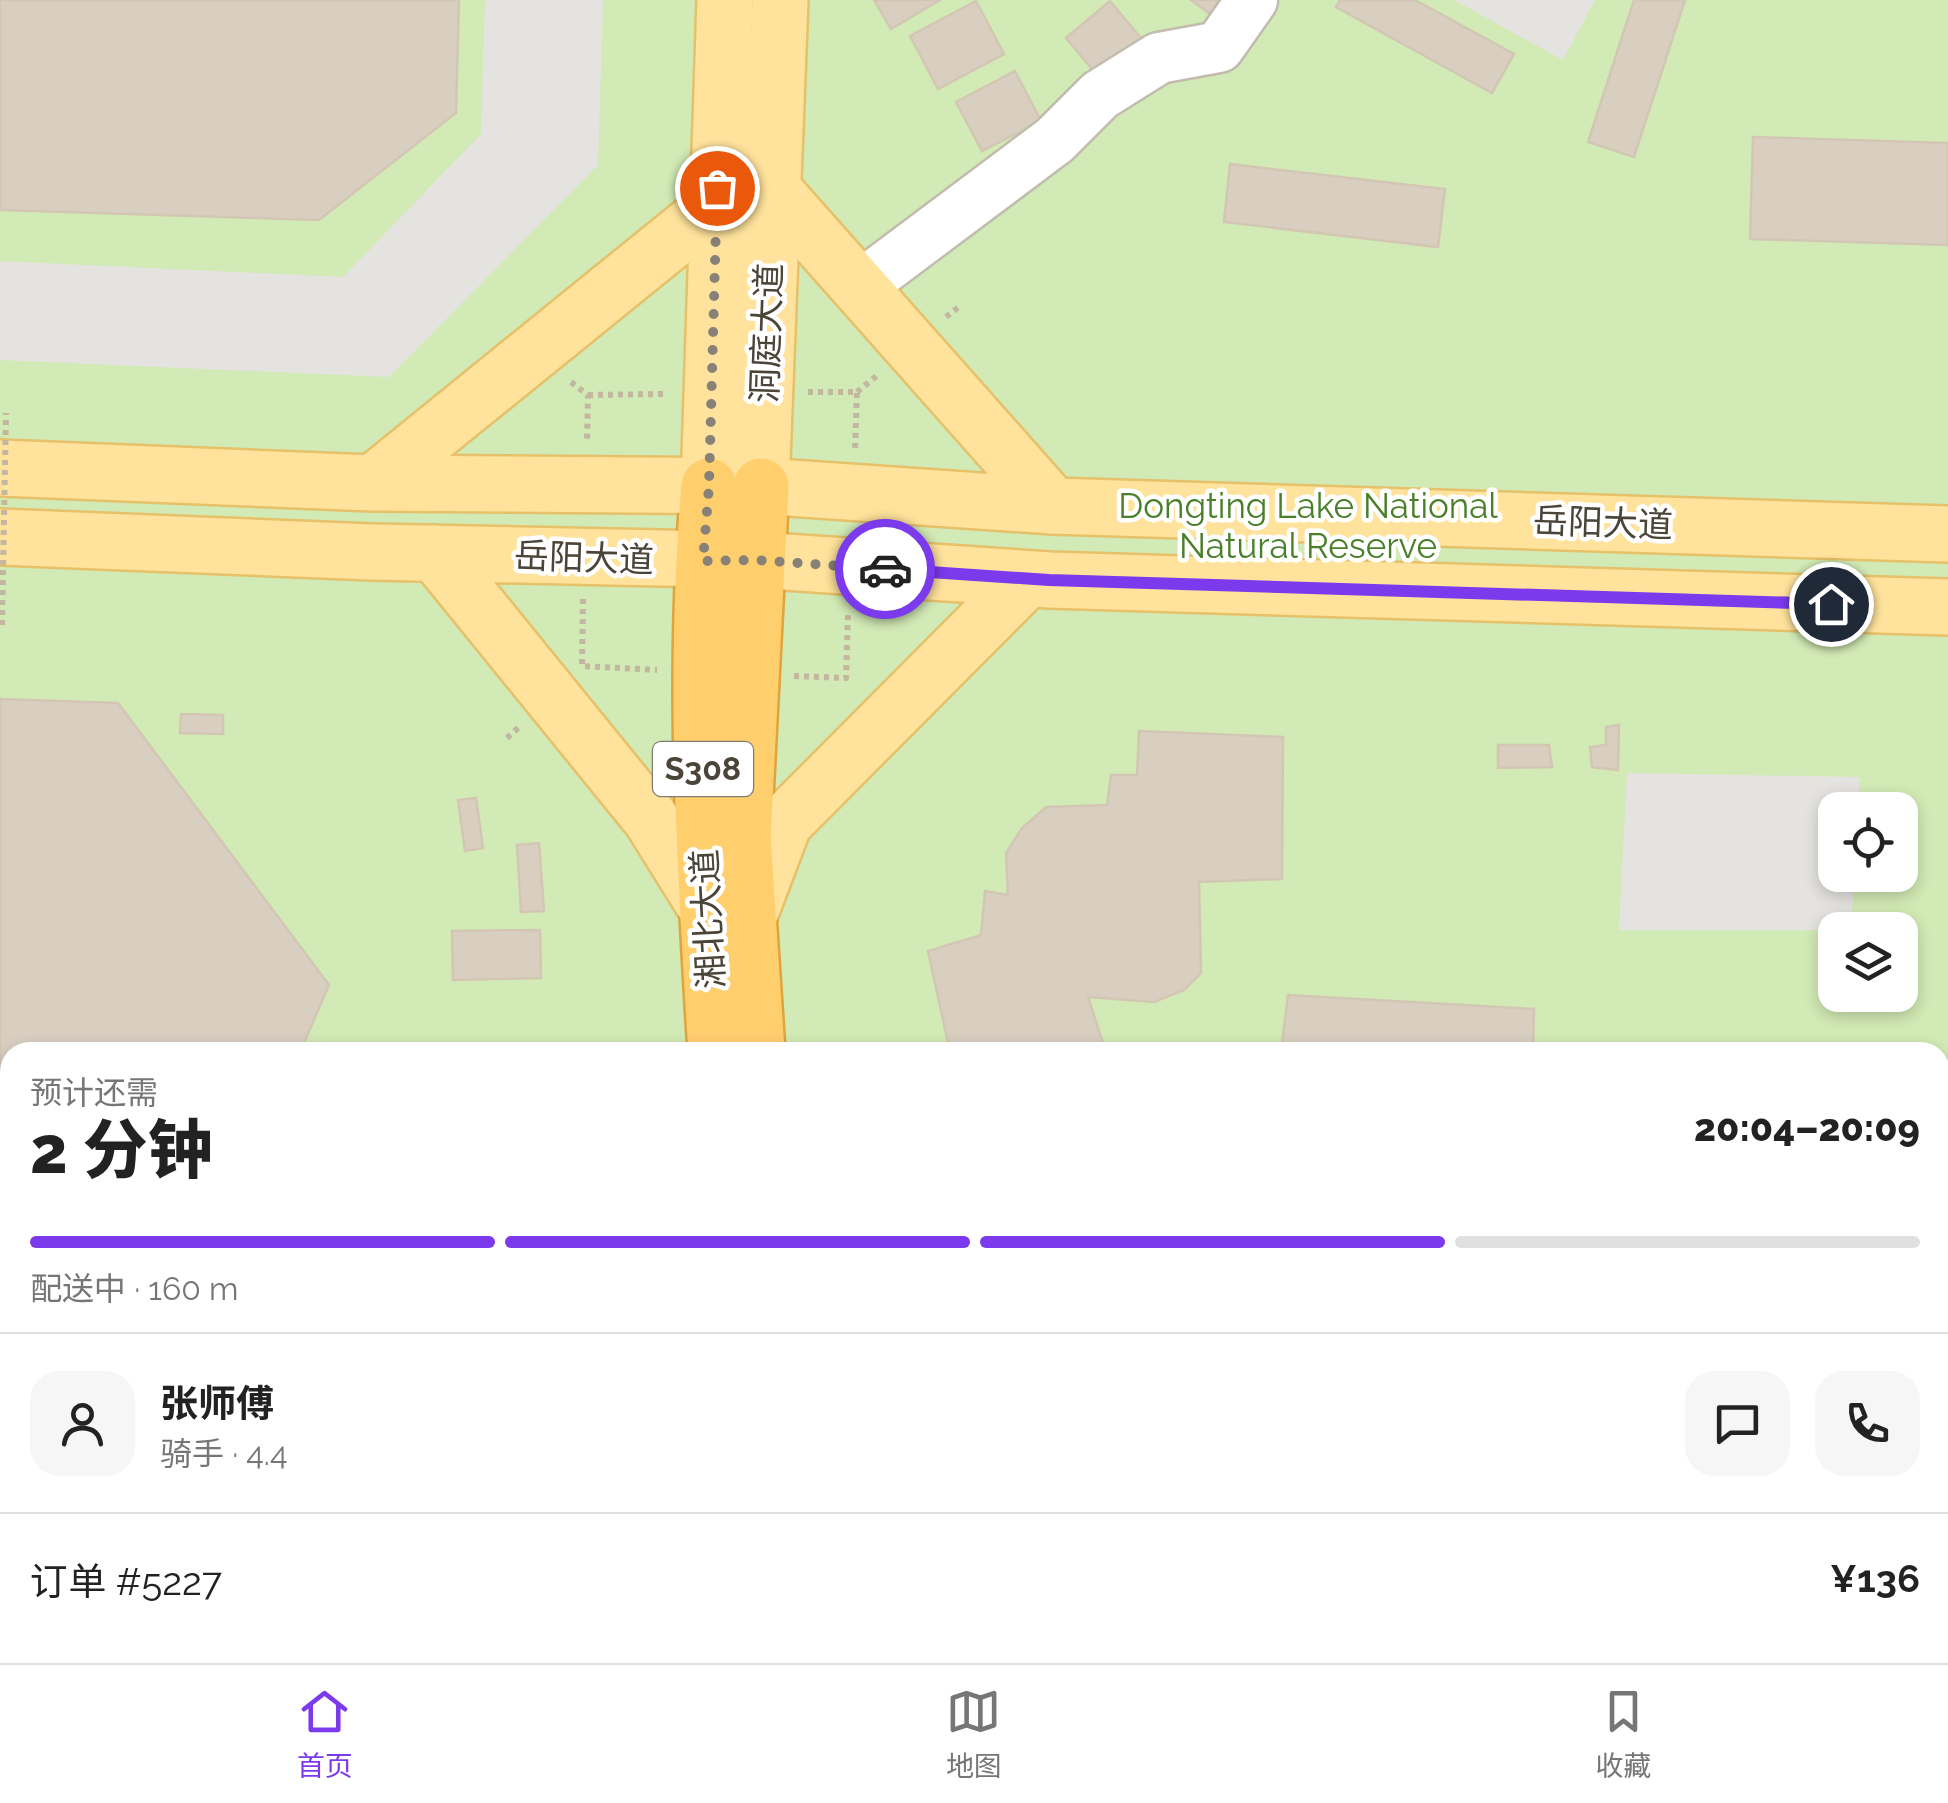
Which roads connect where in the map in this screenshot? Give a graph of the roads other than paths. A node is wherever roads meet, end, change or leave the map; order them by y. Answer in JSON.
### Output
{"nodes":[{"id":1,"x":725,"y":0,"type":"edge"},
{"id":2,"x":780,"y":0,"type":"edge"},
{"id":3,"x":1252,"y":0,"type":"edge"},
{"id":4,"x":772,"y":190,"type":"junction"},
{"id":5,"x":716,"y":205,"type":"junction"},
{"id":6,"x":858,"y":287,"type":"junction"},
{"id":7,"x":0,"y":468,"type":"edge"},
{"id":8,"x":374,"y":483,"type":"junction"},
{"id":9,"x":735,"y":486,"type":"junction"},
{"id":10,"x":1053,"y":506,"type":"junction"},
{"id":11,"x":1948,"y":534,"type":"edge"},
{"id":12,"x":0,"y":538,"type":"edge"},
{"id":13,"x":436,"y":553,"type":"junction"},
{"id":14,"x":756,"y":560,"type":"junction"},
{"id":15,"x":703,"y":561,"type":"junction"},
{"id":16,"x":1027,"y":579,"type":"junction"},
{"id":17,"x":1948,"y":607,"type":"edge"},
{"id":18,"x":728,"y":913,"type":"junction"},
{"id":19,"x":717,"y":1042,"type":"edge"},
{"id":20,"x":755,"y":1042,"type":"edge"}],
"edges":[{"from":1,"to":5,"type":"main road","name":"洞庭大道","number":"S308"},
{"from":2,"to":4,"type":"main road","name":"洞庭大道","number":"S308"},
{"from":3,"to":6,"type":"street"},
{"from":4,"to":6,"type":"main road"},
{"from":4,"to":9,"type":"main road","name":"洞庭大道","number":"S308"},
{"from":5,"to":8,"type":"main road"},
{"from":5,"to":9,"type":"main road","name":"洞庭大道","number":"S308"},
{"from":6,"to":10,"type":"main road"},
{"from":7,"to":8,"type":"main road","name":"岳阳大道"},
{"from":8,"to":9,"type":"main road","name":"岳阳大道"},
{"from":9,"to":10,"type":"main road","name":"岳阳大道"},
{"from":9,"to":14,"type":"highway","name":"湘北大道","number":"S308"},
{"from":9,"to":15,"type":"highway","name":"湘北大道","number":"S308"},
{"from":10,"to":11,"type":"main road","name":"岳阳大道"},
{"from":12,"to":13,"type":"main road","name":"岳阳大道"},
{"from":13,"to":15,"type":"main road","name":"岳阳大道"},
{"from":13,"to":18,"type":"main road"},
{"from":14,"to":15,"type":"main road","name":"岳阳大道"},
{"from":14,"to":16,"type":"main road","name":"岳阳大道"},
{"from":14,"to":18,"type":"highway","name":"湘北大道","number":"S308"},
{"from":15,"to":18,"type":"highway","name":"湘北大道","number":"S308"},
{"from":16,"to":17,"type":"main road","name":"岳阳大道"},
{"from":16,"to":18,"type":"main road"},
{"from":18,"to":19,"type":"highway","name":"湘北大道","number":"S308"},
{"from":18,"to":20,"type":"highway","name":"湘北大道","number":"S308"}]}
